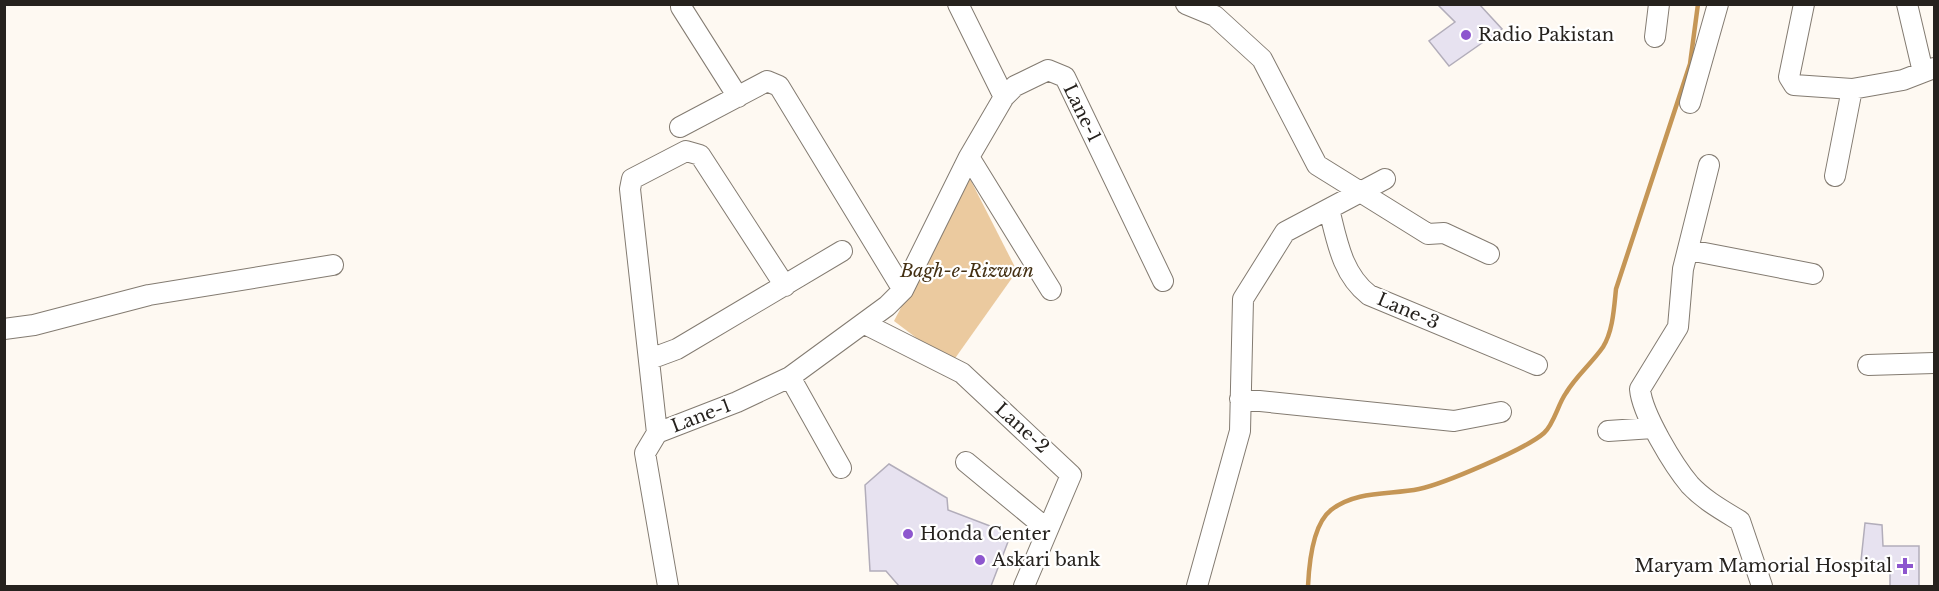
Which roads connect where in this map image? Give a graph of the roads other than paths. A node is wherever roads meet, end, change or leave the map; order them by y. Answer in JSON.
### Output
{"nodes":[{"id":1,"x":958,"y":4,"type":"edge"},
{"id":2,"x":1186,"y":4,"type":"edge"},
{"id":3,"x":1659,"y":4,"type":"edge"},
{"id":4,"x":1718,"y":4,"type":"edge"},
{"id":5,"x":1804,"y":4,"type":"edge"},
{"id":6,"x":1907,"y":4,"type":"edge"},
{"id":7,"x":681,"y":7,"type":"dead end"},
{"id":8,"x":1654,"y":37,"type":"dead end"},
{"id":9,"x":1929,"y":70,"type":"edge"},
{"id":10,"x":1852,"y":89,"type":"junction"},
{"id":11,"x":738,"y":97,"type":"junction"},
{"id":12,"x":1004,"y":97,"type":"junction"},
{"id":13,"x":1690,"y":104,"type":"dead end"},
{"id":14,"x":680,"y":127,"type":"dead end"},
{"id":15,"x":969,"y":157,"type":"junction"},
{"id":16,"x":1709,"y":165,"type":"dead end"},
{"id":17,"x":1835,"y":176,"type":"dead end"},
{"id":18,"x":1385,"y":179,"type":"dead end"},
{"id":19,"x":1360,"y":193,"type":"junction"},
{"id":20,"x":1329,"y":209,"type":"junction"},
{"id":21,"x":1689,"y":250,"type":"junction"},
{"id":22,"x":842,"y":251,"type":"dead end"},
{"id":23,"x":1489,"y":254,"type":"dead end"},
{"id":24,"x":333,"y":265,"type":"dead end"},
{"id":25,"x":1813,"y":274,"type":"dead end"},
{"id":26,"x":1163,"y":281,"type":"dead end"},
{"id":27,"x":785,"y":286,"type":"junction"},
{"id":28,"x":903,"y":290,"type":"junction"},
{"id":29,"x":1051,"y":290,"type":"dead end"},
{"id":30,"x":865,"y":324,"type":"junction"},
{"id":31,"x":4,"y":329,"type":"edge"},
{"id":32,"x":650,"y":359,"type":"junction"},
{"id":33,"x":1935,"y":363,"type":"edge"},
{"id":34,"x":1537,"y":365,"type":"dead end"},
{"id":35,"x":1868,"y":365,"type":"dead end"},
{"id":36,"x":790,"y":377,"type":"junction"},
{"id":37,"x":1240,"y":399,"type":"junction"},
{"id":38,"x":1501,"y":412,"type":"dead end"},
{"id":39,"x":1653,"y":428,"type":"junction"},
{"id":40,"x":1608,"y":431,"type":"dead end"},
{"id":41,"x":657,"y":433,"type":"junction"},
{"id":42,"x":966,"y":462,"type":"dead end"},
{"id":43,"x":841,"y":468,"type":"dead end"},
{"id":44,"x":1047,"y":529,"type":"junction"},
{"id":45,"x":668,"y":586,"type":"edge"},
{"id":46,"x":1024,"y":586,"type":"edge"},
{"id":47,"x":1197,"y":586,"type":"edge"},
{"id":48,"x":1762,"y":586,"type":"edge"}],
"edges":[{"from":1,"to":12,"type":"street"},
{"from":2,"to":19,"type":"street"},
{"from":3,"to":8,"type":"street"},
{"from":4,"to":13,"type":"street"},
{"from":5,"to":10,"type":"street"},
{"from":6,"to":9,"type":"street"},
{"from":7,"to":11,"type":"street"},
{"from":9,"to":10,"type":"street"},
{"from":10,"to":17,"type":"street"},
{"from":11,"to":14,"type":"street"},
{"from":11,"to":28,"type":"street"},
{"from":12,"to":15,"type":"street","name":"Lane-1"},
{"from":12,"to":26,"type":"street","name":"Lane-1"},
{"from":15,"to":28,"type":"street","name":"Lane-1"},
{"from":15,"to":29,"type":"street"},
{"from":16,"to":21,"type":"street"},
{"from":18,"to":19,"type":"street"},
{"from":19,"to":20,"type":"street"},
{"from":19,"to":23,"type":"street"},
{"from":20,"to":34,"type":"street","name":"Lane-3"},
{"from":20,"to":37,"type":"street"},
{"from":21,"to":25,"type":"street"},
{"from":21,"to":39,"type":"street"},
{"from":22,"to":27,"type":"street"},
{"from":24,"to":31,"type":"street"},
{"from":27,"to":32,"type":"street"},
{"from":27,"to":32,"type":"street"},
{"from":28,"to":30,"type":"street","name":"Lane-1"},
{"from":30,"to":36,"type":"street","name":"Lane-1"},
{"from":30,"to":44,"type":"street","name":"Lane-2"},
{"from":32,"to":41,"type":"street"},
{"from":33,"to":35,"type":"street"},
{"from":36,"to":41,"type":"street","name":"Lane-1"},
{"from":36,"to":43,"type":"street"},
{"from":37,"to":38,"type":"street"},
{"from":37,"to":47,"type":"street"},
{"from":39,"to":40,"type":"street"},
{"from":39,"to":48,"type":"street"},
{"from":41,"to":45,"type":"street","name":"Lane-1"},
{"from":42,"to":44,"type":"street"},
{"from":44,"to":46,"type":"street","name":"Lane-2"}]}
